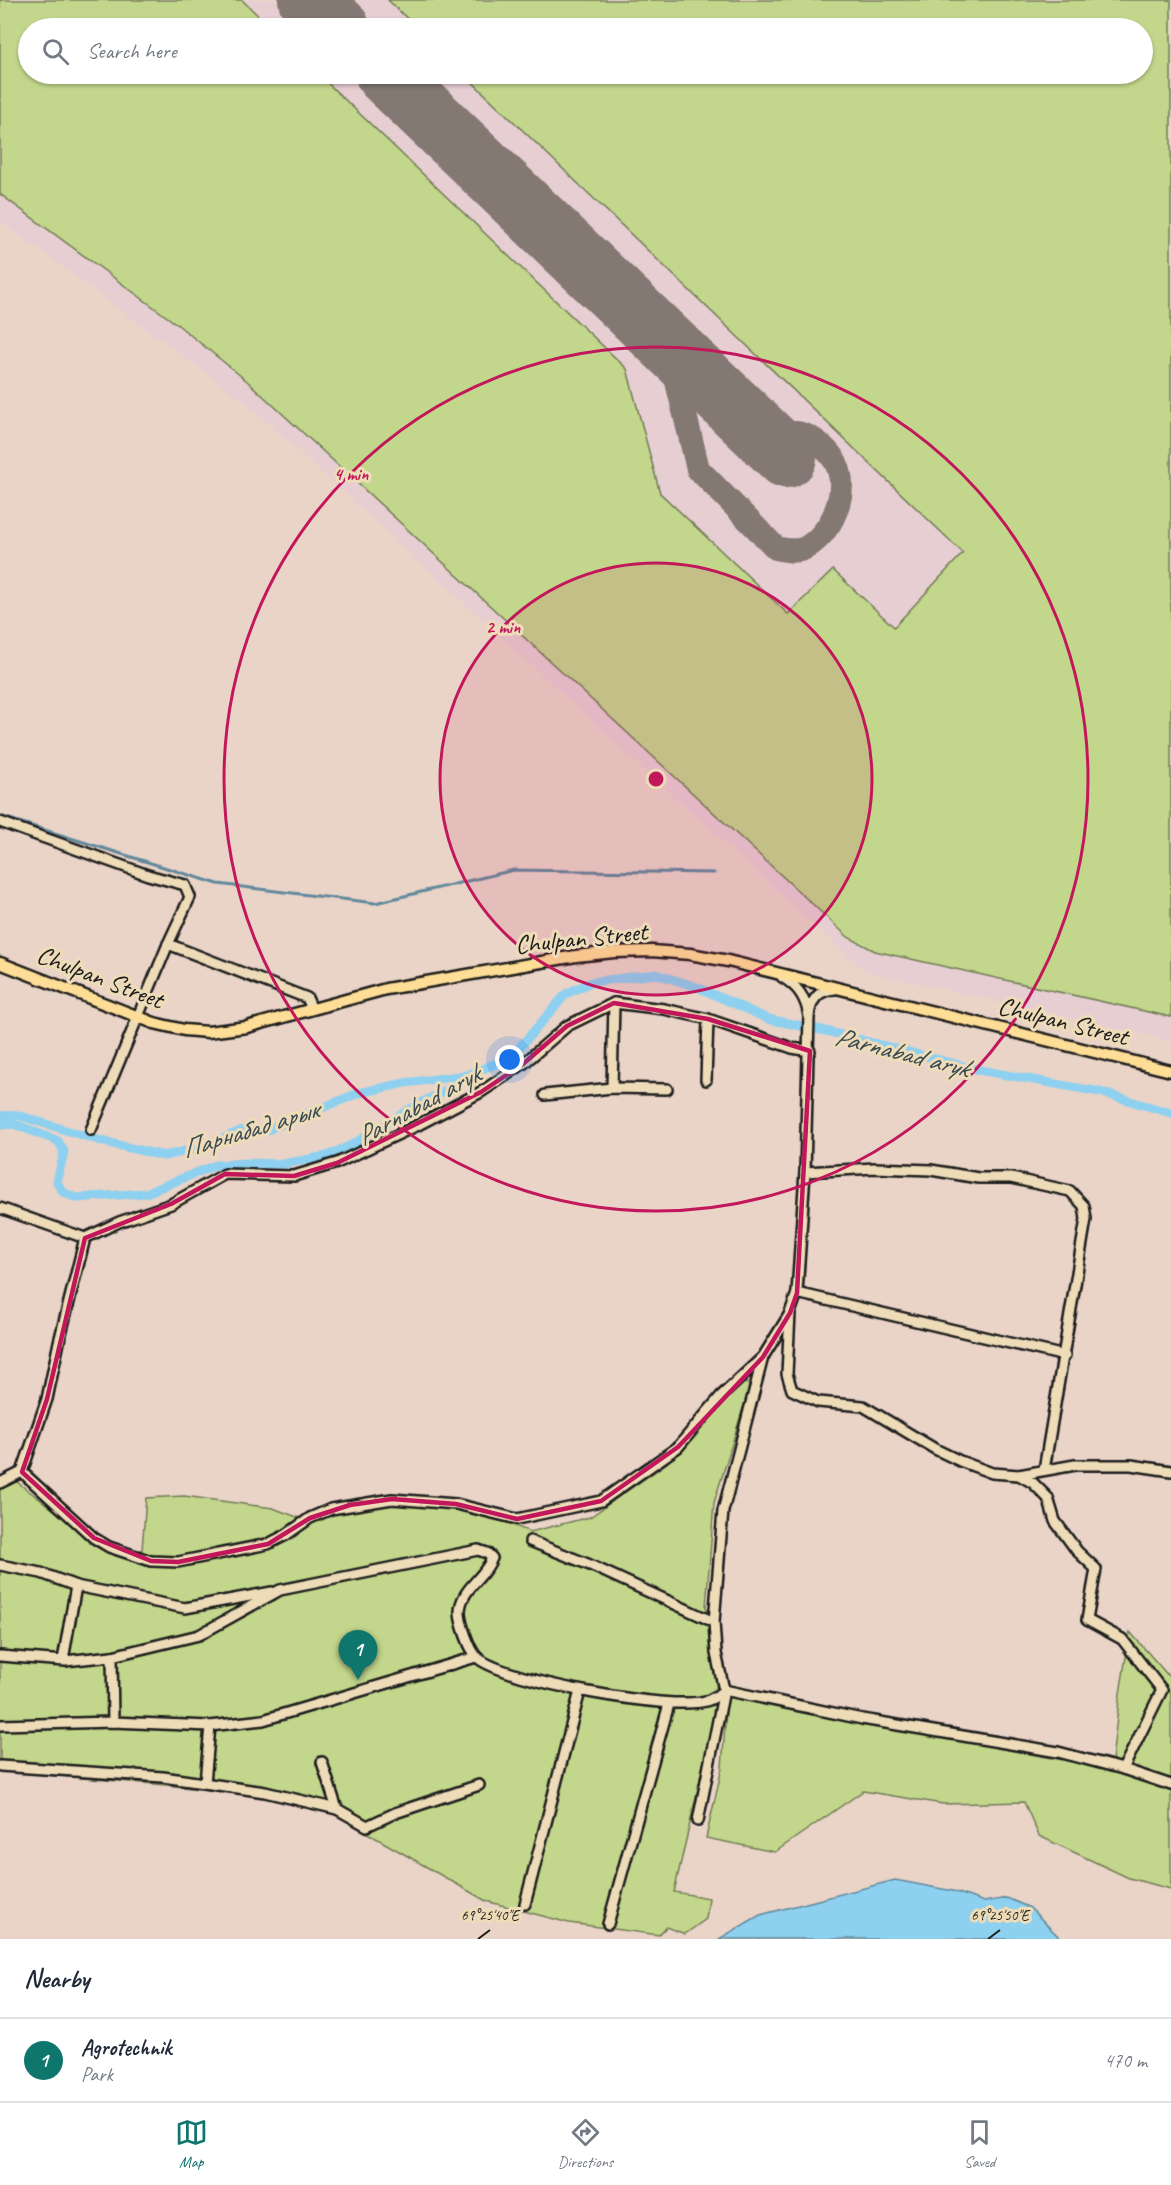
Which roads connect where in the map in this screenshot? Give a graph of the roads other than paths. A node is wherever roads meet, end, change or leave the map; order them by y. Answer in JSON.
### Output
{"nodes":[{"id":1,"x":0,"y":822,"type":"edge"},
{"id":2,"x":168,"y":944,"type":"junction"},
{"id":3,"x":0,"y":963,"type":"edge"},
{"id":4,"x":769,"y":971,"type":"junction"},
{"id":5,"x":842,"y":989,"type":"junction"},
{"id":6,"x":614,"y":1003,"type":"junction"},
{"id":7,"x":312,"y":1009,"type":"junction"},
{"id":8,"x":809,"y":1016,"type":"junction"},
{"id":9,"x":139,"y":1017,"type":"junction"},
{"id":10,"x":708,"y":1019,"type":"junction"},
{"id":11,"x":810,"y":1046,"type":"junction"},
{"id":12,"x":1171,"y":1071,"type":"edge"},
{"id":13,"x":706,"y":1080,"type":"dead end"},
{"id":14,"x":612,"y":1088,"type":"junction"},
{"id":15,"x":667,"y":1089,"type":"dead end"},
{"id":16,"x":545,"y":1095,"type":"dead end"},
{"id":17,"x":91,"y":1130,"type":"dead end"},
{"id":18,"x":805,"y":1172,"type":"junction"},
{"id":19,"x":0,"y":1208,"type":"edge"},
{"id":20,"x":86,"y":1238,"type":"junction"},
{"id":21,"x":797,"y":1293,"type":"junction"},
{"id":22,"x":790,"y":1313,"type":"junction"},
{"id":23,"x":1065,"y":1356,"type":"junction"},
{"id":24,"x":762,"y":1357,"type":"junction"},
{"id":25,"x":1044,"y":1470,"type":"junction"},
{"id":26,"x":22,"y":1472,"type":"junction"},
{"id":27,"x":1171,"y":1472,"type":"edge"},
{"id":28,"x":1019,"y":1475,"type":"junction"},
{"id":29,"x":0,"y":1483,"type":"edge"},
{"id":30,"x":530,"y":1541,"type":"dead end"},
{"id":31,"x":0,"y":1565,"type":"edge"},
{"id":32,"x":76,"y":1586,"type":"junction"},
{"id":33,"x":280,"y":1590,"type":"junction"},
{"id":34,"x":714,"y":1622,"type":"junction"},
{"id":35,"x":0,"y":1656,"type":"edge"},
{"id":36,"x":112,"y":1656,"type":"junction"},
{"id":37,"x":476,"y":1657,"type":"junction"},
{"id":38,"x":63,"y":1660,"type":"junction"},
{"id":39,"x":724,"y":1690,"type":"junction"},
{"id":40,"x":580,"y":1691,"type":"junction"},
{"id":41,"x":669,"y":1704,"type":"junction"},
{"id":42,"x":113,"y":1722,"type":"junction"},
{"id":43,"x":0,"y":1725,"type":"edge"},
{"id":44,"x":210,"y":1726,"type":"junction"},
{"id":45,"x":322,"y":1762,"type":"dead end"},
{"id":46,"x":0,"y":1767,"type":"edge"},
{"id":47,"x":1123,"y":1770,"type":"junction"},
{"id":48,"x":205,"y":1783,"type":"junction"},
{"id":49,"x":479,"y":1785,"type":"dead end"},
{"id":50,"x":1171,"y":1785,"type":"edge"},
{"id":51,"x":337,"y":1809,"type":"junction"},
{"id":52,"x":698,"y":1821,"type":"dead end"},
{"id":53,"x":525,"y":1904,"type":"dead end"},
{"id":54,"x":608,"y":1924,"type":"dead end"}],
"edges":[{"from":1,"to":2,"type":"street"},
{"from":2,"to":7,"type":"street"},
{"from":2,"to":9,"type":"street"},
{"from":3,"to":9,"type":"main road","name":"Chulpan Street"},
{"from":4,"to":5,"type":"main road","name":"Chulpan Street"},
{"from":4,"to":7,"type":"main road","name":"Chulpan Street"},
{"from":4,"to":8,"type":"street"},
{"from":5,"to":8,"type":"street"},
{"from":5,"to":12,"type":"main road","name":"Chulpan Street"},
{"from":6,"to":10,"type":"street"},
{"from":6,"to":14,"type":"street"},
{"from":6,"to":20,"type":"street"},
{"from":7,"to":9,"type":"main road","name":"Chulpan Street"},
{"from":8,"to":11,"type":"street"},
{"from":9,"to":17,"type":"street"},
{"from":10,"to":11,"type":"street"},
{"from":10,"to":13,"type":"street"},
{"from":11,"to":18,"type":"street"},
{"from":14,"to":15,"type":"street"},
{"from":14,"to":16,"type":"street"},
{"from":18,"to":21,"type":"street"},
{"from":18,"to":23,"type":"street"},
{"from":19,"to":20,"type":"street"},
{"from":20,"to":26,"type":"street"},
{"from":21,"to":22,"type":"street"},
{"from":21,"to":23,"type":"street"},
{"from":22,"to":24,"type":"street"},
{"from":22,"to":28,"type":"street"},
{"from":23,"to":25,"type":"street"},
{"from":24,"to":26,"type":"street"},
{"from":24,"to":34,"type":"street"},
{"from":25,"to":27,"type":"street"},
{"from":25,"to":28,"type":"street"},
{"from":26,"to":29,"type":"street"},
{"from":28,"to":47,"type":"street"},
{"from":30,"to":34,"type":"street"},
{"from":31,"to":32,"type":"street"},
{"from":32,"to":33,"type":"street"},
{"from":32,"to":38,"type":"street"},
{"from":33,"to":36,"type":"street"},
{"from":33,"to":37,"type":"street"},
{"from":34,"to":39,"type":"street"},
{"from":35,"to":38,"type":"street"},
{"from":36,"to":38,"type":"street"},
{"from":36,"to":42,"type":"street"},
{"from":37,"to":40,"type":"street"},
{"from":37,"to":44,"type":"street"},
{"from":39,"to":41,"type":"street"},
{"from":39,"to":47,"type":"street"},
{"from":39,"to":52,"type":"street"},
{"from":40,"to":41,"type":"street"},
{"from":40,"to":53,"type":"street"},
{"from":41,"to":54,"type":"street"},
{"from":42,"to":43,"type":"street"},
{"from":42,"to":44,"type":"street"},
{"from":44,"to":48,"type":"street"},
{"from":45,"to":51,"type":"street"},
{"from":46,"to":48,"type":"street"},
{"from":47,"to":50,"type":"street"},
{"from":48,"to":51,"type":"street"},
{"from":49,"to":51,"type":"street"}]}
